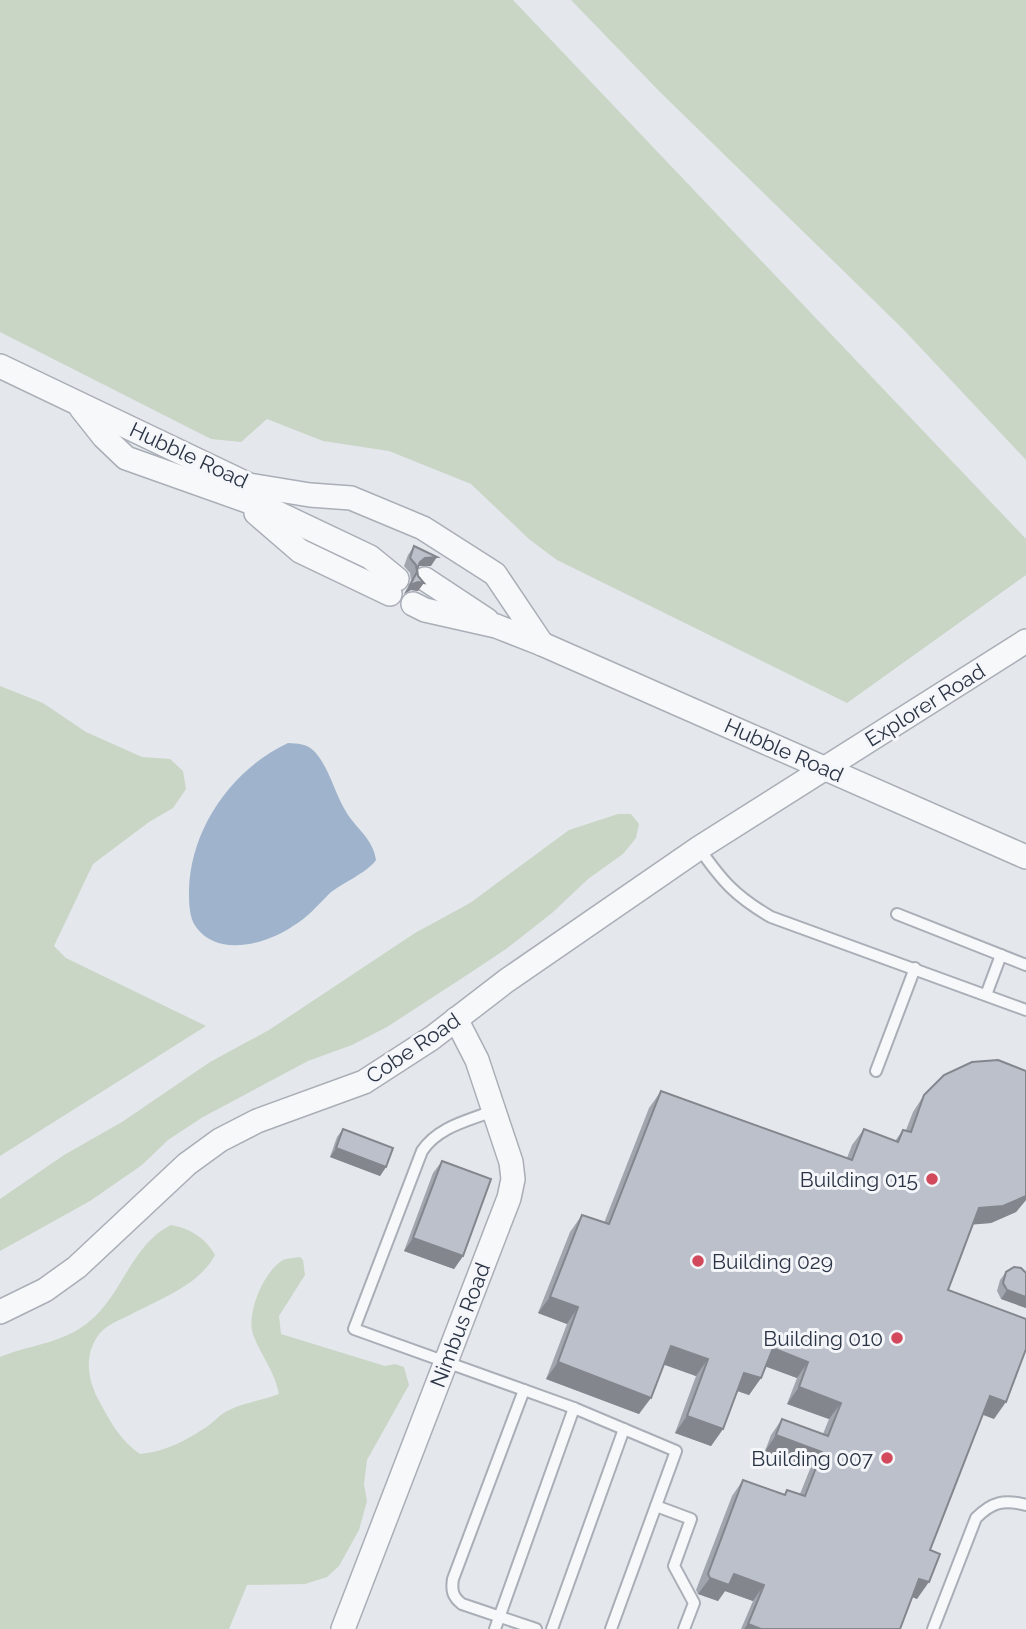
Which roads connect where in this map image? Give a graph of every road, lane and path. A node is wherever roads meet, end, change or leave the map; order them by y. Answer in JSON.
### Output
{"nodes":[{"id":1,"x":0,"y":366,"type":"edge"},
{"id":2,"x":76,"y":403,"type":"junction"},
{"id":3,"x":237,"y":499,"type":"junction"},
{"id":4,"x":496,"y":626,"type":"junction"},
{"id":5,"x":1026,"y":641,"type":"edge"},
{"id":6,"x":542,"y":644,"type":"junction"},
{"id":7,"x":824,"y":769,"type":"junction"},
{"id":8,"x":699,"y":848,"type":"junction"},
{"id":9,"x":1026,"y":857,"type":"edge"},
{"id":10,"x":897,"y":915,"type":"dead end"},
{"id":11,"x":1001,"y":956,"type":"junction"},
{"id":12,"x":1026,"y":965,"type":"edge"},
{"id":13,"x":915,"y":968,"type":"junction"},
{"id":14,"x":986,"y":995,"type":"junction"},
{"id":15,"x":1026,"y":1010,"type":"edge"},
{"id":16,"x":456,"y":1019,"type":"junction"},
{"id":17,"x":876,"y":1071,"type":"dead end"},
{"id":18,"x":493,"y":1111,"type":"junction"},
{"id":19,"x":0,"y":1312,"type":"edge"},
{"id":20,"x":446,"y":1362,"type":"junction"},
{"id":21,"x":524,"y":1390,"type":"junction"},
{"id":22,"x":574,"y":1408,"type":"junction"},
{"id":23,"x":624,"y":1429,"type":"junction"},
{"id":24,"x":656,"y":1506,"type":"junction"},
{"id":25,"x":1026,"y":1506,"type":"edge"},
{"id":26,"x":497,"y":1623,"type":"edge"},
{"id":27,"x":349,"y":1627,"type":"edge"},
{"id":28,"x":536,"y":1629,"type":"edge"},
{"id":29,"x":552,"y":1629,"type":"edge"},
{"id":30,"x":611,"y":1629,"type":"edge"},
{"id":31,"x":684,"y":1629,"type":"edge"},
{"id":32,"x":933,"y":1629,"type":"edge"}],
"edges":[{"from":1,"to":2,"type":"street","name":"Hubble Road"},
{"from":2,"to":3,"type":"street","name":"Hubble Road"},
{"from":2,"to":6,"type":"street","name":"Hubble Road"},
{"from":3,"to":3,"type":"street","name":"Hubble Road"},
{"from":4,"to":4,"type":"street","name":"Hubble Road"},
{"from":4,"to":6,"type":"street","name":"Hubble Road"},
{"from":5,"to":7,"type":"street","name":"Explorer Road"},
{"from":6,"to":7,"type":"street","name":"Hubble Road"},
{"from":7,"to":8,"type":"street","name":"Cobe Road"},
{"from":7,"to":9,"type":"street","name":"Hubble Road"},
{"from":8,"to":13,"type":"lane"},
{"from":8,"to":16,"type":"street","name":"Cobe Road"},
{"from":10,"to":11,"type":"lane"},
{"from":11,"to":12,"type":"lane"},
{"from":11,"to":14,"type":"lane"},
{"from":13,"to":14,"type":"lane"},
{"from":13,"to":17,"type":"lane"},
{"from":14,"to":15,"type":"lane"},
{"from":16,"to":18,"type":"street","name":"Nimbus Road"},
{"from":16,"to":19,"type":"street","name":"Cobe Road"},
{"from":18,"to":20,"type":"street","name":"Nimbus Road"},
{"from":18,"to":20,"type":"lane"},
{"from":20,"to":21,"type":"lane"},
{"from":20,"to":27,"type":"street","name":"Nimbus Road"},
{"from":21,"to":22,"type":"lane"},
{"from":21,"to":26,"type":"lane"},
{"from":22,"to":23,"type":"lane"},
{"from":22,"to":26,"type":"lane"},
{"from":23,"to":24,"type":"lane"},
{"from":23,"to":29,"type":"lane"},
{"from":24,"to":30,"type":"lane"},
{"from":24,"to":31,"type":"lane"},
{"from":25,"to":32,"type":"lane"},
{"from":26,"to":28,"type":"lane"}]}
